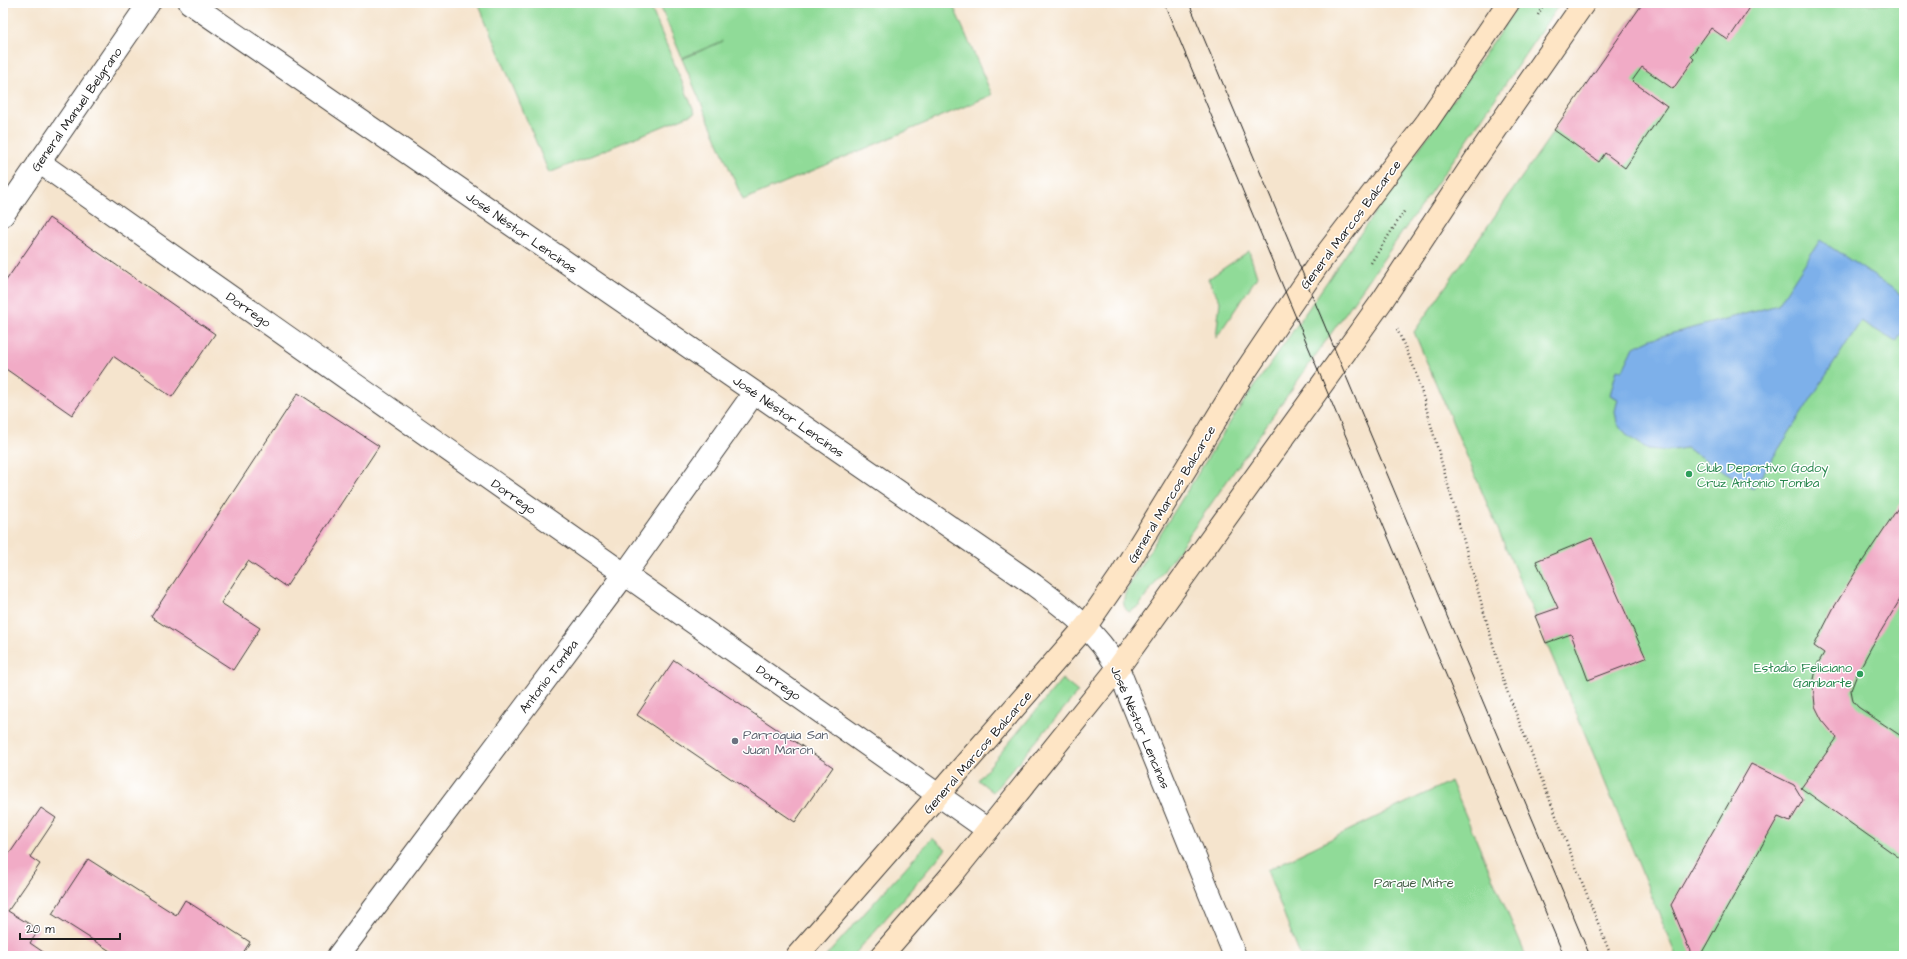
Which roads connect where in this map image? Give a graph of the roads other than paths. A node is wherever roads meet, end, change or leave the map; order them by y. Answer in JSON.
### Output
{"nodes":[{"id":1,"x":149,"y":3,"type":"edge"},
{"id":2,"x":190,"y":3,"type":"edge"},
{"id":3,"x":1508,"y":3,"type":"edge"},
{"id":4,"x":1584,"y":3,"type":"edge"},
{"id":5,"x":39,"y":162,"type":"junction"},
{"id":6,"x":3,"y":215,"type":"edge"},
{"id":7,"x":754,"y":393,"type":"junction"},
{"id":8,"x":625,"y":574,"type":"junction"},
{"id":9,"x":1086,"y":626,"type":"junction"},
{"id":10,"x":1118,"y":668,"type":"junction"},
{"id":11,"x":938,"y":794,"type":"junction"},
{"id":12,"x":988,"y":830,"type":"junction"},
{"id":13,"x":338,"y":956,"type":"edge"},
{"id":14,"x":798,"y":956,"type":"edge"},
{"id":15,"x":881,"y":956,"type":"edge"},
{"id":16,"x":1235,"y":956,"type":"edge"}],
"edges":[{"from":1,"to":5,"type":"street","name":"General Manuel Belgrano"},
{"from":2,"to":7,"type":"street","name":"José Néstor Lencinas"},
{"from":3,"to":9,"type":"main road","name":"General Marcos Balcarce"},
{"from":4,"to":10,"type":"main road"},
{"from":5,"to":6,"type":"street","name":"General Manuel Belgrano"},
{"from":5,"to":8,"type":"street","name":"Dorrego"},
{"from":7,"to":8,"type":"street","name":"Antonio Tomba"},
{"from":7,"to":9,"type":"street","name":"José Néstor Lencinas"},
{"from":8,"to":11,"type":"street","name":"Dorrego"},
{"from":8,"to":13,"type":"street","name":"Antonio Tomba"},
{"from":9,"to":10,"type":"street","name":"José Néstor Lencinas"},
{"from":9,"to":11,"type":"main road","name":"General Marcos Balcarce"},
{"from":10,"to":12,"type":"main road"},
{"from":10,"to":16,"type":"street","name":"José Néstor Lencinas"},
{"from":11,"to":12,"type":"street","name":"Dorrego"},
{"from":11,"to":14,"type":"main road","name":"General Marcos Balcarce"},
{"from":12,"to":15,"type":"main road"}]}
